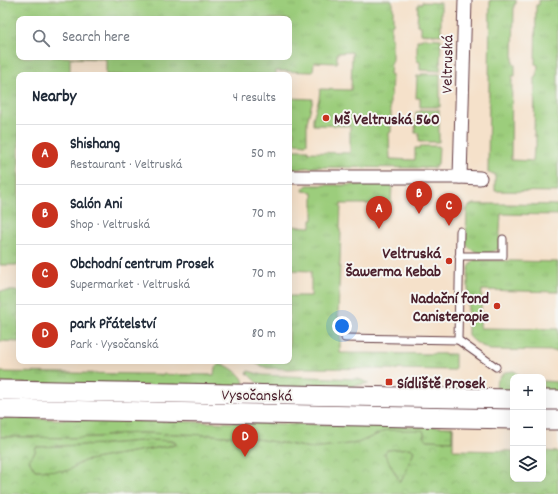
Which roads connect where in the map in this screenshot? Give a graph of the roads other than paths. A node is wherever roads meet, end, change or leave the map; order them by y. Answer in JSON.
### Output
{"nodes":[{"id":1,"x":465,"y":0,"type":"edge"},
{"id":2,"x":292,"y":177,"type":"edge"},
{"id":3,"x":460,"y":177,"type":"junction"},
{"id":4,"x":480,"y":178,"type":"dead end"},
{"id":5,"x":460,"y":231,"type":"dead end"},
{"id":6,"x":503,"y":239,"type":"dead end"},
{"id":7,"x":459,"y":256,"type":"junction"},
{"id":8,"x":344,"y":338,"type":"dead end"},
{"id":9,"x":458,"y":340,"type":"junction"},
{"id":10,"x":496,"y":367,"type":"dead end"},
{"id":11,"x":0,"y":390,"type":"edge"},
{"id":12,"x":510,"y":399,"type":"edge"},
{"id":13,"x":546,"y":400,"type":"edge"},
{"id":14,"x":558,"y":400,"type":"edge"},
{"id":15,"x":0,"y":409,"type":"edge"},
{"id":16,"x":510,"y":419,"type":"edge"},
{"id":17,"x":546,"y":420,"type":"edge"},
{"id":18,"x":558,"y":420,"type":"edge"}],
"edges":[{"from":1,"to":3,"type":"street","name":"Veltruská"},
{"from":2,"to":3,"type":"street"},
{"from":3,"to":4,"type":"street"},
{"from":5,"to":7,"type":"lane"},
{"from":6,"to":7,"type":"lane"},
{"from":7,"to":9,"type":"lane"},
{"from":8,"to":9,"type":"lane"},
{"from":9,"to":10,"type":"lane"},
{"from":11,"to":12,"type":"main road","name":"Vysočanská"},
{"from":13,"to":14,"type":"main road"},
{"from":15,"to":16,"type":"main road","name":"Vysočanská"},
{"from":17,"to":18,"type":"main road"}]}
